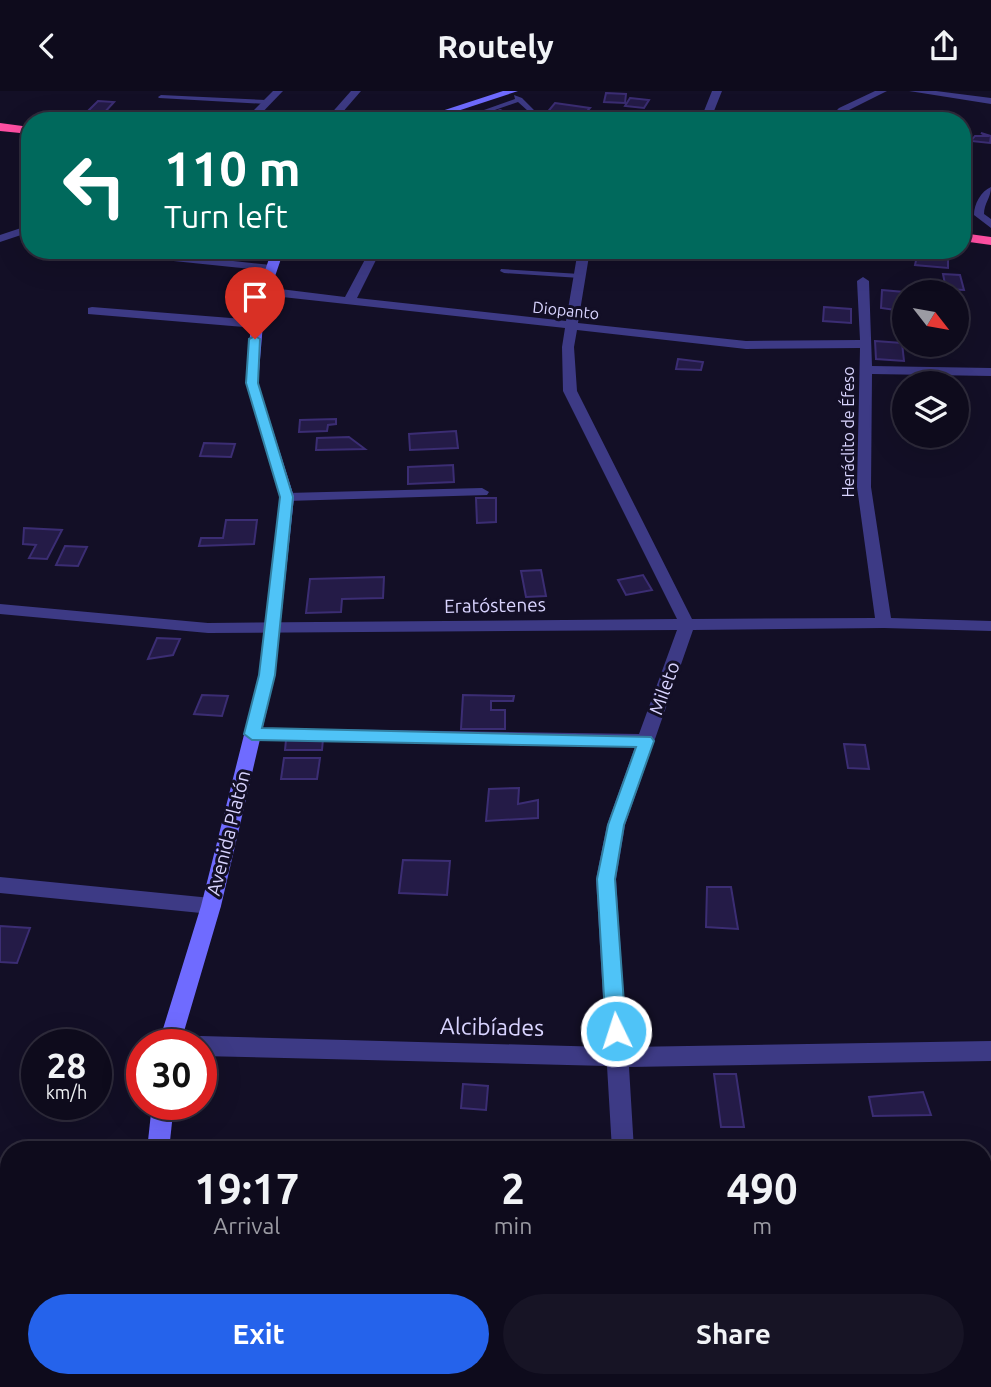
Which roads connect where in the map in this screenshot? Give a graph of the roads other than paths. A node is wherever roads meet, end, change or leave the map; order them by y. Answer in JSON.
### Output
{"nodes":[{"id":1,"x":278,"y":91,"type":"edge"},
{"id":2,"x":356,"y":91,"type":"edge"},
{"id":3,"x":717,"y":91,"type":"edge"},
{"id":4,"x":882,"y":91,"type":"edge"},
{"id":5,"x":914,"y":91,"type":"edge"},
{"id":6,"x":487,"y":94,"type":"edge"},
{"id":7,"x":514,"y":94,"type":"edge"},
{"id":8,"x":161,"y":97,"type":"dead end"},
{"id":9,"x":991,"y":101,"type":"edge"},
{"id":10,"x":266,"y":102,"type":"junction"},
{"id":11,"x":257,"y":112,"type":"edge"},
{"id":12,"x":337,"y":112,"type":"edge"},
{"id":13,"x":440,"y":112,"type":"edge"},
{"id":14,"x":475,"y":112,"type":"edge"},
{"id":15,"x":531,"y":112,"type":"edge"},
{"id":16,"x":709,"y":112,"type":"edge"},
{"id":17,"x":840,"y":112,"type":"edge"},
{"id":18,"x":0,"y":118,"type":"edge"},
{"id":19,"x":21,"y":121,"type":"edge"},
{"id":20,"x":0,"y":127,"type":"edge"},
{"id":21,"x":21,"y":130,"type":"edge"},
{"id":22,"x":991,"y":190,"type":"edge"},
{"id":23,"x":991,"y":225,"type":"edge"},
{"id":24,"x":21,"y":231,"type":"edge"},
{"id":25,"x":971,"y":238,"type":"edge"},
{"id":26,"x":0,"y":239,"type":"edge"},
{"id":27,"x":991,"y":241,"type":"edge"},
{"id":28,"x":971,"y":250,"type":"edge"},
{"id":29,"x":991,"y":252,"type":"edge"},
{"id":30,"x":184,"y":259,"type":"edge"},
{"id":31,"x":274,"y":259,"type":"edge"},
{"id":32,"x":370,"y":259,"type":"edge"},
{"id":33,"x":583,"y":259,"type":"edge"},
{"id":34,"x":271,"y":268,"type":"junction"},
{"id":35,"x":504,"y":271,"type":"dead end"},
{"id":36,"x":580,"y":276,"type":"junction"},
{"id":37,"x":863,"y":281,"type":"dead end"},
{"id":38,"x":264,"y":291,"type":"junction"},
{"id":39,"x":349,"y":300,"type":"junction"},
{"id":40,"x":92,"y":311,"type":"dead end"},
{"id":41,"x":257,"y":324,"type":"junction"},
{"id":42,"x":570,"y":327,"type":"junction"},
{"id":43,"x":866,"y":344,"type":"junction"},
{"id":44,"x":865,"y":370,"type":"junction"},
{"id":45,"x":991,"y":372,"type":"edge"},
{"id":46,"x":482,"y":492,"type":"dead end"},
{"id":47,"x":287,"y":497,"type":"junction"},
{"id":48,"x":0,"y":609,"type":"edge"},
{"id":49,"x":884,"y":623,"type":"junction"},
{"id":50,"x":687,"y":624,"type":"junction"},
{"id":51,"x":991,"y":626,"type":"edge"},
{"id":52,"x":273,"y":629,"type":"junction"},
{"id":53,"x":252,"y":734,"type":"junction"},
{"id":54,"x":646,"y":741,"type":"junction"},
{"id":55,"x":0,"y":885,"type":"edge"},
{"id":56,"x":211,"y":907,"type":"junction"},
{"id":57,"x":174,"y":1029,"type":"edge"},
{"id":58,"x":217,"y":1046,"type":"edge"},
{"id":59,"x":991,"y":1051,"type":"edge"},
{"id":60,"x":618,"y":1057,"type":"junction"},
{"id":61,"x":161,"y":1120,"type":"edge"},
{"id":62,"x":159,"y":1141,"type":"edge"},
{"id":63,"x":623,"y":1141,"type":"edge"}],
"edges":[{"from":1,"to":10,"type":"street"},
{"from":2,"to":12,"type":"street"},
{"from":3,"to":16,"type":"street"},
{"from":4,"to":17,"type":"street"},
{"from":5,"to":9,"type":"street"},
{"from":6,"to":7,"type":"street"},
{"from":6,"to":13,"type":"street"},
{"from":7,"to":14,"type":"lane"},
{"from":7,"to":15,"type":"lane"},
{"from":8,"to":10,"type":"lane"},
{"from":10,"to":11,"type":"street"},
{"from":18,"to":19,"type":"highway"},
{"from":20,"to":21,"type":"highway"},
{"from":22,"to":23,"type":"street"},
{"from":24,"to":26,"type":"street"},
{"from":25,"to":27,"type":"highway"},
{"from":28,"to":29,"type":"highway"},
{"from":30,"to":34,"type":"street"},
{"from":31,"to":34,"type":"street","name":"Avenida Platón"},
{"from":32,"to":39,"type":"street"},
{"from":33,"to":36,"type":"street"},
{"from":34,"to":38,"type":"street","name":"Avenida Platón"},
{"from":35,"to":36,"type":"lane"},
{"from":36,"to":42,"type":"street"},
{"from":37,"to":43,"type":"street","name":"Heráclito de Éfeso"},
{"from":38,"to":39,"type":"street","name":"Diopanto"},
{"from":38,"to":41,"type":"street","name":"Avenida Platón"},
{"from":39,"to":42,"type":"street","name":"Diopanto"},
{"from":40,"to":41,"type":"street"},
{"from":41,"to":47,"type":"street","name":"Avenida Platón"},
{"from":42,"to":43,"type":"street","name":"Diopanto"},
{"from":42,"to":50,"type":"street"},
{"from":43,"to":44,"type":"street","name":"Heráclito de Éfeso"},
{"from":44,"to":45,"type":"street"},
{"from":44,"to":49,"type":"street","name":"Heráclito de Éfeso"},
{"from":46,"to":47,"type":"street"},
{"from":47,"to":52,"type":"street","name":"Avenida Platón"},
{"from":48,"to":52,"type":"street","name":"Eratóstenes"},
{"from":49,"to":50,"type":"street","name":"Eratóstenes"},
{"from":49,"to":51,"type":"street","name":"Eratóstenes"},
{"from":50,"to":52,"type":"street","name":"Eratóstenes"},
{"from":50,"to":54,"type":"street","name":"Mileto"},
{"from":52,"to":53,"type":"street","name":"Avenida Platón"},
{"from":53,"to":54,"type":"street"},
{"from":53,"to":56,"type":"street","name":"Avenida Platón"},
{"from":54,"to":60,"type":"street","name":"Mileto"},
{"from":55,"to":56,"type":"street"},
{"from":56,"to":57,"type":"street","name":"Avenida Platón"},
{"from":58,"to":60,"type":"street","name":"Alcibíades"},
{"from":59,"to":60,"type":"street","name":"Alcibíades"},
{"from":60,"to":63,"type":"street","name":"Mileto"},
{"from":61,"to":62,"type":"street"}]}
